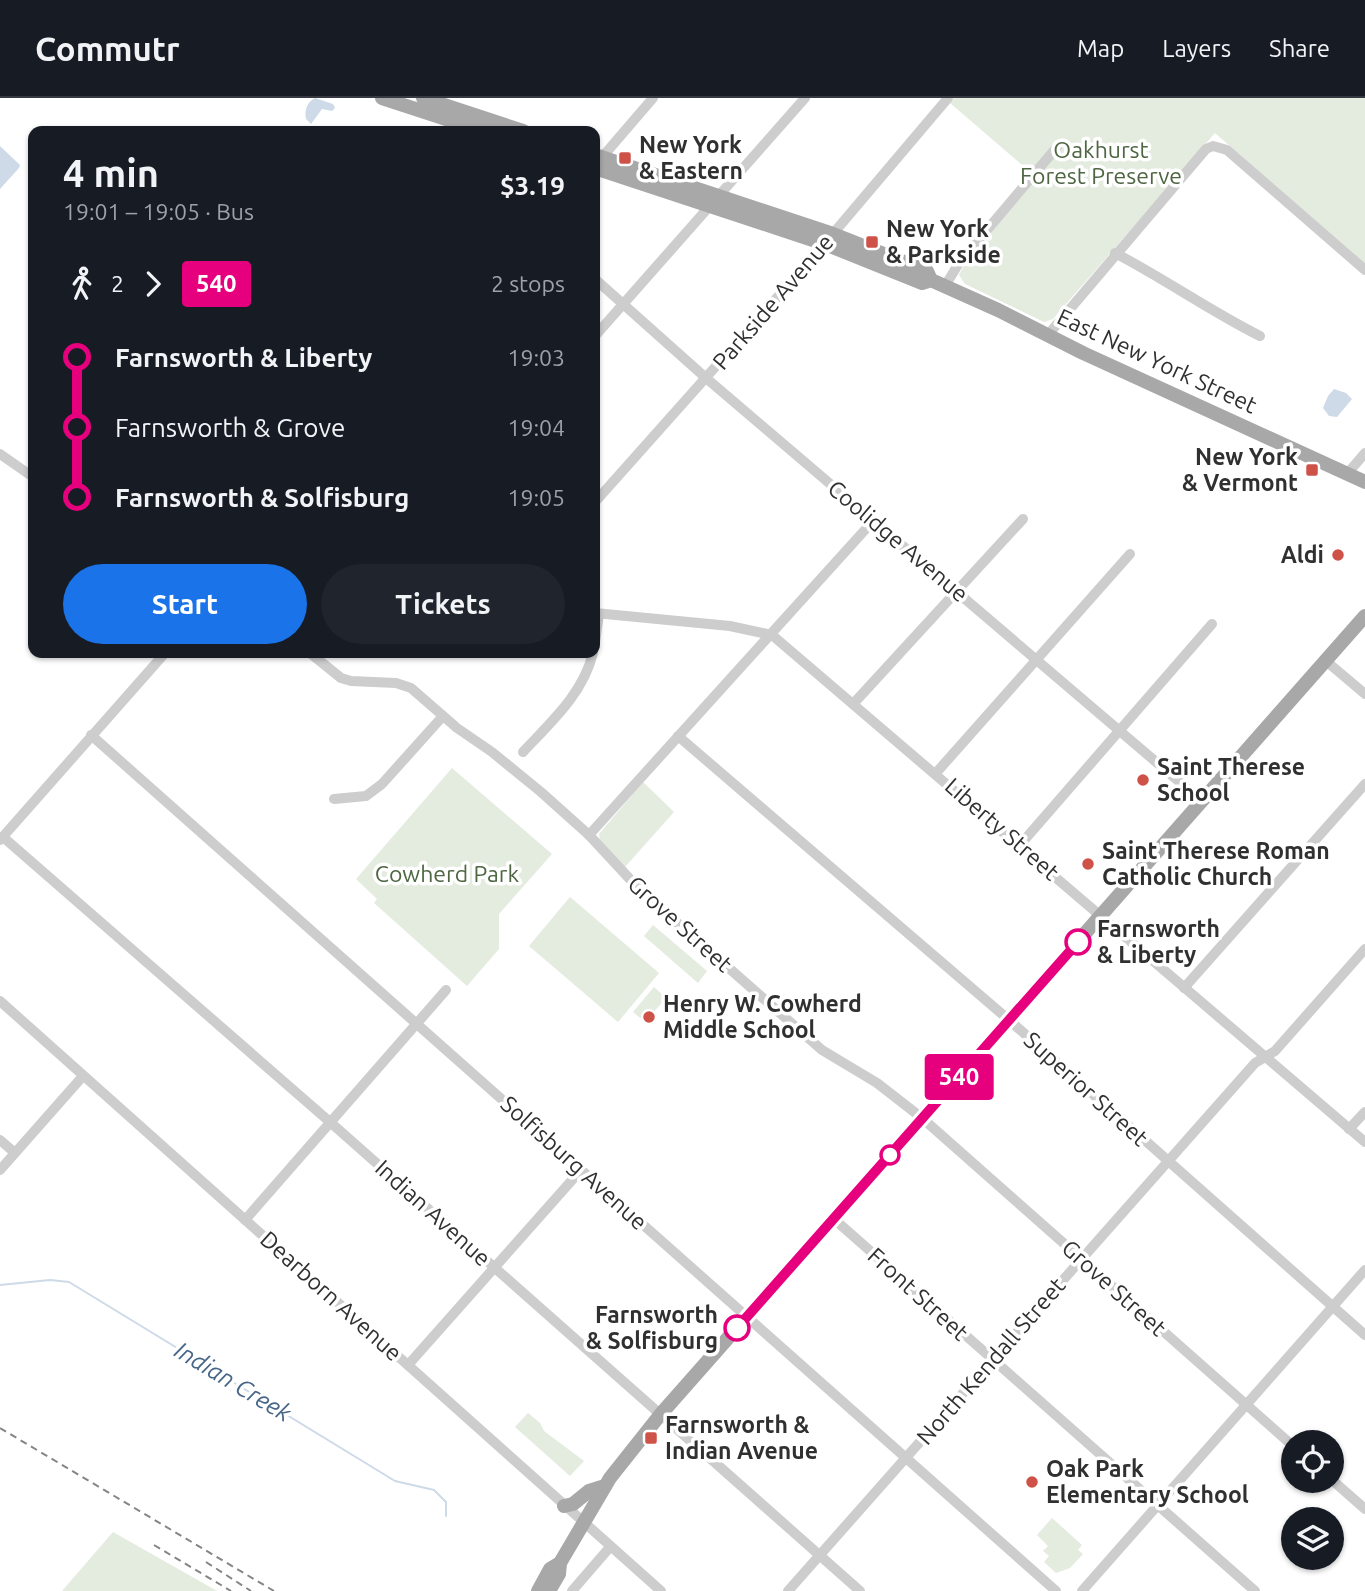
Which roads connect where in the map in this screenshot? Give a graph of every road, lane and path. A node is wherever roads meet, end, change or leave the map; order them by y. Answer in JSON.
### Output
{"nodes":[{"id":1,"x":382,"y":98,"type":"edge"},
{"id":2,"x":422,"y":98,"type":"edge"},
{"id":3,"x":653,"y":98,"type":"edge"},
{"id":4,"x":805,"y":98,"type":"edge"},
{"id":5,"x":948,"y":98,"type":"edge"},
{"id":6,"x":468,"y":126,"type":"edge"},
{"id":7,"x":508,"y":126,"type":"edge"},
{"id":8,"x":1057,"y":147,"type":"dead end"},
{"id":9,"x":600,"y":158,"type":"edge"},
{"id":10,"x":600,"y":162,"type":"edge"},
{"id":11,"x":715,"y":201,"type":"junction"},
{"id":12,"x":829,"y":239,"type":"junction"},
{"id":13,"x":1115,"y":253,"type":"junction"},
{"id":14,"x":1365,"y":270,"type":"edge"},
{"id":15,"x":600,"y":283,"type":"edge"},
{"id":16,"x":945,"y":286,"type":"junction"},
{"id":17,"x":624,"y":304,"type":"junction"},
{"id":18,"x":600,"y":330,"type":"edge"},
{"id":19,"x":1047,"y":335,"type":"junction"},
{"id":20,"x":1260,"y":336,"type":"dead end"},
{"id":21,"x":706,"y":378,"type":"junction"},
{"id":22,"x":1365,"y":453,"type":"edge"},
{"id":23,"x":0,"y":454,"type":"edge"},
{"id":24,"x":28,"y":474,"type":"edge"},
{"id":25,"x":1347,"y":474,"type":"junction"},
{"id":26,"x":1365,"y":482,"type":"edge"},
{"id":27,"x":600,"y":496,"type":"edge"},
{"id":28,"x":1023,"y":519,"type":"dead end"},
{"id":29,"x":873,"y":521,"type":"junction"},
{"id":30,"x":1130,"y":554,"type":"dead end"},
{"id":31,"x":956,"y":591,"type":"junction"},
{"id":32,"x":600,"y":613,"type":"edge"},
{"id":33,"x":1365,"y":616,"type":"edge"},
{"id":34,"x":1212,"y":625,"type":"dead end"},
{"id":35,"x":772,"y":635,"type":"junction"},
{"id":36,"x":160,"y":658,"type":"edge"},
{"id":37,"x":316,"y":658,"type":"edge"},
{"id":38,"x":592,"y":658,"type":"edge"},
{"id":39,"x":1037,"y":659,"type":"junction"},
{"id":40,"x":1326,"y":661,"type":"junction"},
{"id":41,"x":1365,"y":694,"type":"edge"},
{"id":42,"x":854,"y":703,"type":"junction"},
{"id":43,"x":443,"y":716,"type":"junction"},
{"id":44,"x":1121,"y":731,"type":"junction"},
{"id":45,"x":91,"y":735,"type":"junction"},
{"id":46,"x":678,"y":736,"type":"junction"},
{"id":47,"x":523,"y":752,"type":"dead end"},
{"id":48,"x":936,"y":773,"type":"junction"},
{"id":49,"x":1365,"y":785,"type":"edge"},
{"id":50,"x":334,"y":799,"type":"dead end"},
{"id":51,"x":1203,"y":802,"type":"junction"},
{"id":52,"x":589,"y":835,"type":"junction"},
{"id":53,"x":1,"y":839,"type":"edge"},
{"id":54,"x":1020,"y":845,"type":"junction"},
{"id":55,"x":1102,"y":915,"type":"junction"},
{"id":56,"x":1365,"y":949,"type":"edge"},
{"id":57,"x":1184,"y":988,"type":"junction"},
{"id":58,"x":446,"y":990,"type":"dead end"},
{"id":59,"x":0,"y":1001,"type":"edge"},
{"id":60,"x":1009,"y":1020,"type":"junction"},
{"id":61,"x":416,"y":1024,"type":"junction"},
{"id":62,"x":1265,"y":1057,"type":"junction"},
{"id":63,"x":83,"y":1076,"type":"junction"},
{"id":64,"x":1365,"y":1112,"type":"edge"},
{"id":65,"x":922,"y":1118,"type":"junction"},
{"id":66,"x":330,"y":1122,"type":"junction"},
{"id":67,"x":1349,"y":1129,"type":"junction"},
{"id":68,"x":0,"y":1140,"type":"edge"},
{"id":69,"x":1365,"y":1142,"type":"edge"},
{"id":70,"x":15,"y":1153,"type":"junction"},
{"id":71,"x":1167,"y":1161,"type":"junction"},
{"id":72,"x":0,"y":1170,"type":"edge"},
{"id":73,"x":581,"y":1170,"type":"junction"},
{"id":74,"x":834,"y":1219,"type":"junction"},
{"id":75,"x":245,"y":1220,"type":"junction"},
{"id":76,"x":1081,"y":1259,"type":"junction"},
{"id":77,"x":495,"y":1268,"type":"junction"},
{"id":78,"x":1365,"y":1270,"type":"edge"},
{"id":79,"x":1333,"y":1306,"type":"junction"},
{"id":80,"x":747,"y":1317,"type":"junction"},
{"id":81,"x":1365,"y":1335,"type":"edge"},
{"id":82,"x":992,"y":1359,"type":"junction"},
{"id":83,"x":408,"y":1365,"type":"junction"},
{"id":84,"x":1246,"y":1405,"type":"junction"},
{"id":85,"x":660,"y":1415,"type":"junction"},
{"id":86,"x":1281,"y":1436,"type":"edge"},
{"id":87,"x":906,"y":1457,"type":"junction"},
{"id":88,"x":605,"y":1486,"type":"junction"},
{"id":89,"x":1344,"y":1491,"type":"edge"},
{"id":90,"x":1158,"y":1505,"type":"junction"},
{"id":91,"x":564,"y":1506,"type":"junction"},
{"id":92,"x":1365,"y":1509,"type":"edge"},
{"id":93,"x":582,"y":1522,"type":"junction"},
{"id":94,"x":610,"y":1547,"type":"junction"},
{"id":95,"x":819,"y":1556,"type":"junction"},
{"id":96,"x":560,"y":1563,"type":"junction"},
{"id":97,"x":538,"y":1591,"type":"edge"},
{"id":98,"x":549,"y":1591,"type":"edge"},
{"id":99,"x":572,"y":1591,"type":"edge"},
{"id":100,"x":661,"y":1591,"type":"edge"},
{"id":101,"x":788,"y":1591,"type":"edge"},
{"id":102,"x":860,"y":1591,"type":"edge"},
{"id":103,"x":1056,"y":1591,"type":"edge"},
{"id":104,"x":1082,"y":1591,"type":"edge"},
{"id":105,"x":1255,"y":1591,"type":"edge"}],
"edges":[{"from":1,"to":6,"type":"main road"},
{"from":2,"to":7,"type":"main road"},
{"from":3,"to":9,"type":"street"},
{"from":4,"to":11,"type":"street"},
{"from":5,"to":12,"type":"street","name":"Parkside Avenue"},
{"from":8,"to":16,"type":"street"},
{"from":10,"to":11,"type":"main road","name":"East New York Street"},
{"from":11,"to":12,"type":"main road","name":"East New York Street"},
{"from":11,"to":17,"type":"street"},
{"from":12,"to":16,"type":"main road","name":"East New York Street"},
{"from":12,"to":21,"type":"street","name":"Parkside Avenue"},
{"from":13,"to":14,"type":"street"},
{"from":13,"to":19,"type":"street"},
{"from":13,"to":20,"type":"street"},
{"from":15,"to":17,"type":"street","name":"Coolidge Avenue"},
{"from":16,"to":19,"type":"main road","name":"East New York Street"},
{"from":17,"to":18,"type":"street"},
{"from":17,"to":21,"type":"street","name":"Coolidge Avenue"},
{"from":19,"to":25,"type":"main road","name":"East New York Street"},
{"from":21,"to":27,"type":"street","name":"Parkside Avenue"},
{"from":21,"to":29,"type":"street","name":"Coolidge Avenue"},
{"from":22,"to":25,"type":"street"},
{"from":23,"to":24,"type":"street"},
{"from":25,"to":26,"type":"main road","name":"East New York Street"},
{"from":28,"to":31,"type":"street"},
{"from":29,"to":31,"type":"street","name":"Coolidge Avenue"},
{"from":29,"to":35,"type":"street"},
{"from":30,"to":39,"type":"street"},
{"from":31,"to":39,"type":"street","name":"Coolidge Avenue"},
{"from":31,"to":42,"type":"street"},
{"from":32,"to":35,"type":"street","name":"Liberty Street"},
{"from":33,"to":40,"type":"main road"},
{"from":34,"to":44,"type":"street"},
{"from":35,"to":42,"type":"street","name":"Liberty Street"},
{"from":35,"to":46,"type":"street"},
{"from":36,"to":45,"type":"street"},
{"from":37,"to":43,"type":"street","name":"Grove Street"},
{"from":38,"to":47,"type":"street"},
{"from":39,"to":44,"type":"street","name":"Coolidge Avenue"},
{"from":39,"to":48,"type":"street"},
{"from":40,"to":41,"type":"street"},
{"from":40,"to":51,"type":"main road"},
{"from":42,"to":48,"type":"street","name":"Liberty Street"},
{"from":43,"to":50,"type":"street"},
{"from":43,"to":52,"type":"street","name":"Grove Street"},
{"from":44,"to":51,"type":"street","name":"Coolidge Avenue"},
{"from":44,"to":54,"type":"street"},
{"from":45,"to":53,"type":"street"},
{"from":45,"to":61,"type":"street","name":"Solfisburg Avenue"},
{"from":46,"to":52,"type":"street"},
{"from":46,"to":60,"type":"street","name":"Superior Street"},
{"from":48,"to":54,"type":"street","name":"Liberty Street"},
{"from":49,"to":57,"type":"street"},
{"from":51,"to":55,"type":"main road"},
{"from":52,"to":65,"type":"street","name":"Grove Street"},
{"from":53,"to":66,"type":"street","name":"Indian Avenue"},
{"from":54,"to":55,"type":"street","name":"Liberty Street"},
{"from":55,"to":57,"type":"street","name":"Liberty Street"},
{"from":55,"to":60,"type":"main road"},
{"from":56,"to":62,"type":"street","name":"North Kendall Street"},
{"from":57,"to":62,"type":"street","name":"Liberty Street"},
{"from":58,"to":61,"type":"street"},
{"from":59,"to":63,"type":"street","name":"Dearborn Avenue"},
{"from":60,"to":65,"type":"main road"},
{"from":60,"to":71,"type":"street","name":"Superior Street"},
{"from":61,"to":66,"type":"street"},
{"from":61,"to":73,"type":"street","name":"Solfisburg Avenue"},
{"from":62,"to":67,"type":"street","name":"Liberty Street"},
{"from":62,"to":71,"type":"street","name":"North Kendall Street"},
{"from":63,"to":70,"type":"street"},
{"from":63,"to":75,"type":"street","name":"Dearborn Avenue"},
{"from":64,"to":67,"type":"street"},
{"from":65,"to":74,"type":"main road"},
{"from":65,"to":76,"type":"street","name":"Grove Street"},
{"from":66,"to":75,"type":"street"},
{"from":66,"to":77,"type":"street","name":"Indian Avenue"},
{"from":67,"to":69,"type":"street","name":"Liberty Street"},
{"from":68,"to":70,"type":"street"},
{"from":70,"to":72,"type":"street"},
{"from":71,"to":76,"type":"street","name":"North Kendall Street"},
{"from":71,"to":79,"type":"street","name":"Superior Street"},
{"from":73,"to":77,"type":"street"},
{"from":73,"to":80,"type":"street","name":"Solfisburg Avenue"},
{"from":74,"to":80,"type":"main road"},
{"from":74,"to":82,"type":"street","name":"Front Street"},
{"from":75,"to":83,"type":"street","name":"Dearborn Avenue"},
{"from":76,"to":82,"type":"street","name":"North Kendall Street"},
{"from":76,"to":84,"type":"street","name":"Grove Street"},
{"from":77,"to":83,"type":"street"},
{"from":77,"to":85,"type":"street","name":"Indian Avenue"},
{"from":78,"to":79,"type":"street"},
{"from":79,"to":81,"type":"street","name":"Superior Street"},
{"from":79,"to":84,"type":"street"},
{"from":80,"to":85,"type":"main road"},
{"from":80,"to":87,"type":"street","name":"Solfisburg Avenue"},
{"from":82,"to":87,"type":"street","name":"North Kendall Street"},
{"from":82,"to":90,"type":"street","name":"Front Street"},
{"from":83,"to":91,"type":"street","name":"Dearborn Avenue"},
{"from":84,"to":86,"type":"street","name":"Grove Street"},
{"from":84,"to":90,"type":"street"},
{"from":85,"to":88,"type":"main road"},
{"from":85,"to":95,"type":"street","name":"Indian Avenue"},
{"from":87,"to":95,"type":"street","name":"North Kendall Street"},
{"from":87,"to":103,"type":"street","name":"Solfisburg Avenue"},
{"from":88,"to":91,"type":"main road"},
{"from":88,"to":93,"type":"main road"},
{"from":89,"to":92,"type":"street"},
{"from":90,"to":104,"type":"street"},
{"from":90,"to":105,"type":"street","name":"Front Street"},
{"from":91,"to":93,"type":"street","name":"Dearborn Avenue"},
{"from":93,"to":94,"type":"street","name":"Dearborn Avenue"},
{"from":93,"to":96,"type":"main road"},
{"from":94,"to":99,"type":"street"},
{"from":94,"to":100,"type":"street","name":"Dearborn Avenue"},
{"from":95,"to":101,"type":"street","name":"North Kendall Street"},
{"from":95,"to":102,"type":"street","name":"Indian Avenue"},
{"from":96,"to":97,"type":"main road"},
{"from":96,"to":98,"type":"main road"}]}
